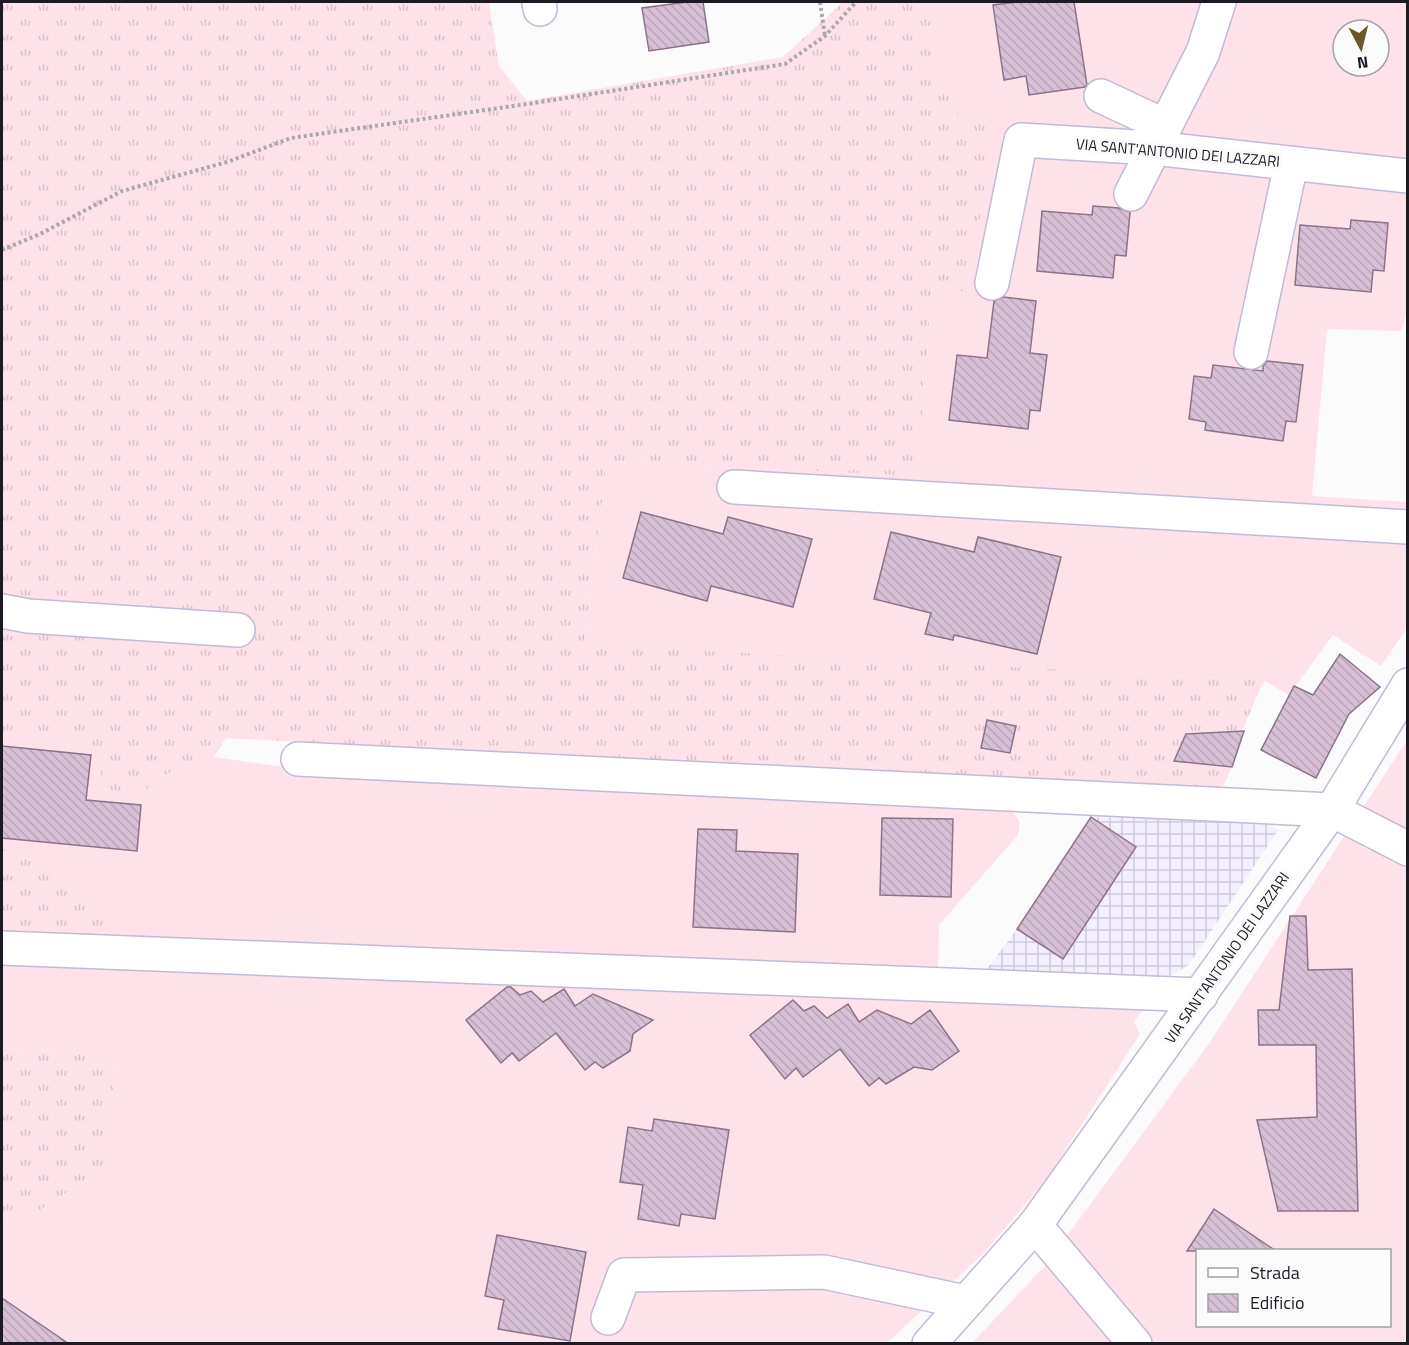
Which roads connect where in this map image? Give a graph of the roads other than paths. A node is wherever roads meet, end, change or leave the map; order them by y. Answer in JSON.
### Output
{"nodes":[{"id":1,"x":1219,"y":2,"type":"edge"},
{"id":2,"x":1101,"y":96,"type":"dead end"},
{"id":3,"x":1159,"y":137,"type":"junction"},
{"id":4,"x":1291,"y":164,"type":"junction"},
{"id":5,"x":1407,"y":176,"type":"edge"},
{"id":6,"x":1131,"y":194,"type":"dead end"},
{"id":7,"x":992,"y":282,"type":"dead end"},
{"id":8,"x":1251,"y":352,"type":"dead end"},
{"id":9,"x":734,"y":486,"type":"dead end"},
{"id":10,"x":1407,"y":526,"type":"edge"},
{"id":11,"x":2,"y":611,"type":"edge"},
{"id":12,"x":238,"y":630,"type":"dead end"},
{"id":13,"x":1407,"y":685,"type":"edge"},
{"id":14,"x":298,"y":759,"type":"dead end"},
{"id":15,"x":1332,"y":810,"type":"junction"},
{"id":16,"x":1407,"y":849,"type":"edge"},
{"id":17,"x":2,"y":948,"type":"edge"},
{"id":18,"x":1201,"y":995,"type":"junction"},
{"id":19,"x":1035,"y":1225,"type":"junction"},
{"id":20,"x":965,"y":1302,"type":"junction"},
{"id":21,"x":608,"y":1318,"type":"dead end"},
{"id":22,"x":929,"y":1344,"type":"edge"},
{"id":23,"x":1135,"y":1344,"type":"edge"}],
"edges":[{"from":1,"to":3,"type":"street"},
{"from":2,"to":3,"type":"street"},
{"from":3,"to":4,"type":"street","name":"VIA SANT'ANTONIO DEI LAZZARI"},
{"from":3,"to":6,"type":"street"},
{"from":3,"to":7,"type":"street","name":"VIA SANT'ANTONIO DEI LAZZARI"},
{"from":4,"to":5,"type":"street","name":"VIA SANT'ANTONIO DEI LAZZARI"},
{"from":4,"to":8,"type":"street"},
{"from":9,"to":10,"type":"street"},
{"from":11,"to":12,"type":"street"},
{"from":13,"to":15,"type":"street","name":"VIA SANT'ANTONIO DEI LAZZARI"},
{"from":14,"to":15,"type":"street"},
{"from":15,"to":16,"type":"street"},
{"from":15,"to":18,"type":"street","name":"VIA SANT'ANTONIO DEI LAZZARI"},
{"from":17,"to":18,"type":"street"},
{"from":18,"to":19,"type":"street","name":"VIA SANT'ANTONIO DEI LAZZARI"},
{"from":19,"to":20,"type":"street","name":"VIA SANT'ANTONIO DEI LAZZARI"},
{"from":19,"to":23,"type":"street"},
{"from":20,"to":21,"type":"street"},
{"from":20,"to":22,"type":"street","name":"VIA SANT'ANTONIO DEI LAZZARI"}]}
